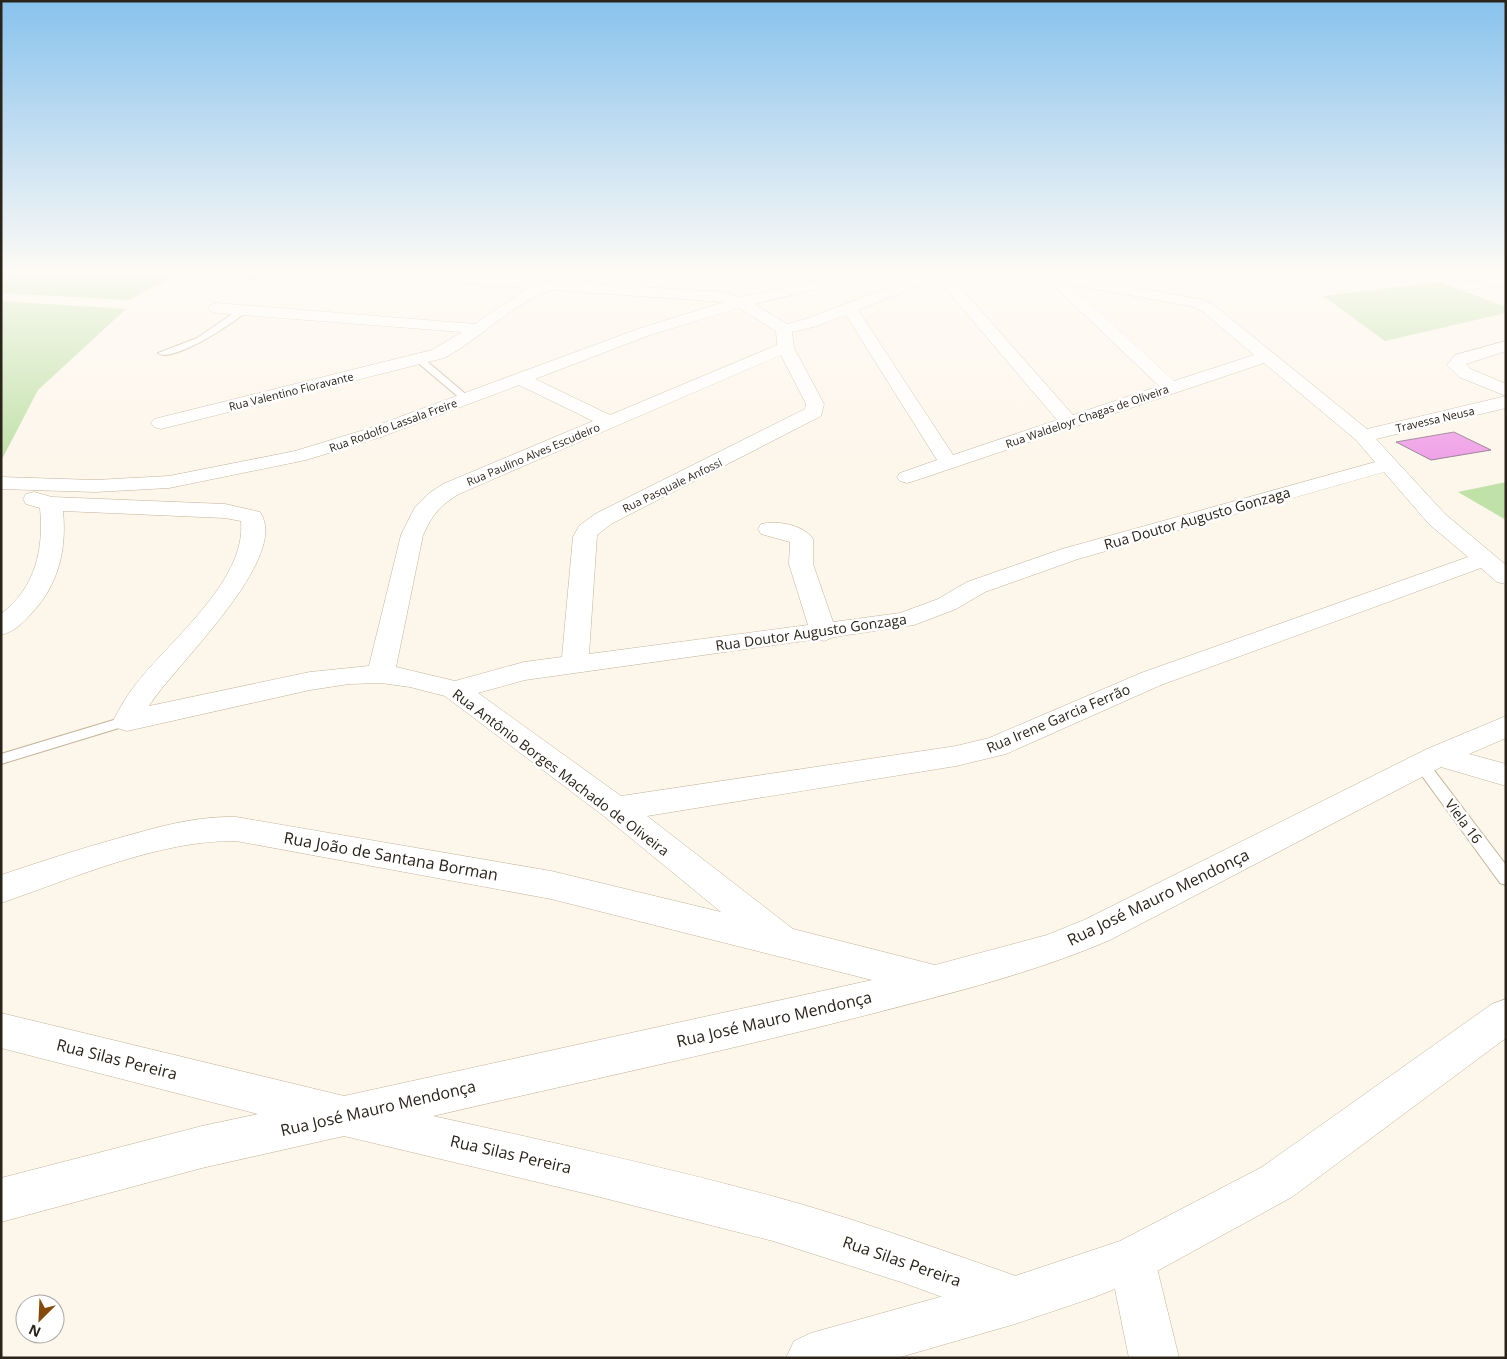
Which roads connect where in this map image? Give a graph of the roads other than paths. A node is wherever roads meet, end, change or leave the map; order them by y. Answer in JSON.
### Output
{"nodes":[{"id":1,"x":210,"y":333,"type":"edge"},
{"id":2,"x":473,"y":333,"type":"edge"},
{"id":3,"x":640,"y":333,"type":"edge"},
{"id":4,"x":778,"y":333,"type":"edge"},
{"id":5,"x":792,"y":333,"type":"edge"},
{"id":6,"x":865,"y":333,"type":"edge"},
{"id":7,"x":992,"y":333,"type":"edge"},
{"id":8,"x":1113,"y":333,"type":"edge"},
{"id":9,"x":1240,"y":333,"type":"edge"},
{"id":10,"x":785,"y":339,"type":"junction"},
{"id":11,"x":1506,"y":346,"type":"edge"},
{"id":12,"x":162,"y":353,"type":"dead end"},
{"id":13,"x":1268,"y":356,"type":"junction"},
{"id":14,"x":420,"y":360,"type":"junction"},
{"id":15,"x":518,"y":378,"type":"junction"},
{"id":16,"x":1170,"y":387,"type":"junction"},
{"id":17,"x":1506,"y":391,"type":"edge"},
{"id":18,"x":465,"y":398,"type":"junction"},
{"id":19,"x":1506,"y":402,"type":"edge"},
{"id":20,"x":608,"y":421,"type":"junction"},
{"id":21,"x":1068,"y":421,"type":"junction"},
{"id":22,"x":161,"y":423,"type":"dead end"},
{"id":23,"x":1363,"y":436,"type":"junction"},
{"id":24,"x":948,"y":462,"type":"junction"},
{"id":25,"x":1387,"y":465,"type":"junction"},
{"id":26,"x":907,"y":477,"type":"dead end"},
{"id":27,"x":1,"y":483,"type":"edge"},
{"id":28,"x":1,"y":489,"type":"edge"},
{"id":29,"x":51,"y":504,"type":"junction"},
{"id":30,"x":769,"y":530,"type":"dead end"},
{"id":31,"x":1498,"y":571,"type":"edge"},
{"id":32,"x":1,"y":627,"type":"edge"},
{"id":33,"x":824,"y":633,"type":"junction"},
{"id":34,"x":575,"y":664,"type":"junction"},
{"id":35,"x":380,"y":674,"type":"junction"},
{"id":36,"x":455,"y":690,"type":"junction"},
{"id":37,"x":127,"y":721,"type":"junction"},
{"id":38,"x":1506,"y":726,"type":"edge"},
{"id":39,"x":1,"y":759,"type":"edge"},
{"id":40,"x":1430,"y":760,"type":"junction"},
{"id":41,"x":1506,"y":775,"type":"edge"},
{"id":42,"x":616,"y":809,"type":"junction"},
{"id":43,"x":1506,"y":878,"type":"edge"},
{"id":44,"x":1,"y":889,"type":"edge"},
{"id":45,"x":783,"y":942,"type":"junction"},
{"id":46,"x":936,"y":981,"type":"junction"},
{"id":47,"x":1506,"y":1016,"type":"edge"},
{"id":48,"x":1,"y":1030,"type":"edge"},
{"id":49,"x":345,"y":1116,"type":"junction"},
{"id":50,"x":1,"y":1200,"type":"edge"},
{"id":51,"x":1132,"y":1260,"type":"junction"},
{"id":52,"x":1015,"y":1300,"type":"junction"},
{"id":53,"x":811,"y":1358,"type":"edge"},
{"id":54,"x":1154,"y":1358,"type":"edge"}],
"edges":[{"from":1,"to":12,"type":"lane"},
{"from":2,"to":14,"type":"street","name":"Rua Valentino Fioravante"},
{"from":3,"to":15,"type":"street","name":"Rua Rodolfo Lassala Freire"},
{"from":4,"to":10,"type":"street"},
{"from":5,"to":10,"type":"street","name":"Rua Paulino Alves Escudeiro"},
{"from":6,"to":24,"type":"street"},
{"from":7,"to":21,"type":"street"},
{"from":8,"to":16,"type":"street"},
{"from":9,"to":13,"type":"street","name":"Rua Paulino Alves Escudeiro"},
{"from":10,"to":20,"type":"street","name":"Rua Paulino Alves Escudeiro"},
{"from":10,"to":34,"type":"street","name":"Rua Pasquale Anfossi"},
{"from":11,"to":17,"type":"street"},
{"from":13,"to":16,"type":"street","name":"Rua Waldeloyr Chagas de Oliveira"},
{"from":13,"to":23,"type":"street","name":"Rua Paulino Alves Escudeiro"},
{"from":14,"to":18,"type":"lane"},
{"from":14,"to":22,"type":"street","name":"Rua Valentino Fioravante"},
{"from":15,"to":18,"type":"street","name":"Rua Rodolfo Lassala Freire"},
{"from":15,"to":20,"type":"street"},
{"from":16,"to":21,"type":"street","name":"Rua Waldeloyr Chagas de Oliveira"},
{"from":18,"to":27,"type":"street","name":"Rua Rodolfo Lassala Freire"},
{"from":19,"to":23,"type":"street","name":"Travessa Neusa"},
{"from":20,"to":35,"type":"street","name":"Rua Paulino Alves Escudeiro"},
{"from":21,"to":24,"type":"street","name":"Rua Waldeloyr Chagas de Oliveira"},
{"from":23,"to":25,"type":"street","name":"Rua Paulino Alves Escudeiro"},
{"from":24,"to":26,"type":"street","name":"Rua Waldeloyr Chagas de Oliveira"},
{"from":25,"to":31,"type":"street","name":"Rua Paulino Alves Escudeiro"},
{"from":25,"to":33,"type":"street","name":"Rua Doutor Augusto Gonzaga"},
{"from":28,"to":29,"type":"street"},
{"from":29,"to":32,"type":"street"},
{"from":29,"to":37,"type":"street"},
{"from":30,"to":33,"type":"street"},
{"from":31,"to":42,"type":"street","name":"Rua Irene Garcia Ferrão"},
{"from":33,"to":34,"type":"street","name":"Rua Doutor Augusto Gonzaga"},
{"from":34,"to":36,"type":"street","name":"Rua Doutor Augusto Gonzaga"},
{"from":35,"to":36,"type":"street","name":"Rua Antônio Borges Machado de Oliveira"},
{"from":35,"to":37,"type":"street","name":"Rua Antônio Borges Machado de Oliveira"},
{"from":36,"to":42,"type":"street","name":"Rua Antônio Borges Machado de Oliveira"},
{"from":37,"to":39,"type":"lane"},
{"from":38,"to":40,"type":"street","name":"Rua José Mauro Mendonça"},
{"from":40,"to":41,"type":"street"},
{"from":40,"to":43,"type":"lane","name":"Viela 16"},
{"from":40,"to":46,"type":"street","name":"Rua José Mauro Mendonça"},
{"from":42,"to":45,"type":"street","name":"Rua Antônio Borges Machado de Oliveira"},
{"from":44,"to":45,"type":"street","name":"Rua João de Santana Borman"},
{"from":45,"to":46,"type":"street","name":"Rua Antônio Borges Machado de Oliveira"},
{"from":46,"to":49,"type":"street","name":"Rua José Mauro Mendonça"},
{"from":47,"to":51,"type":"street"},
{"from":48,"to":49,"type":"street","name":"Rua Silas Pereira"},
{"from":49,"to":50,"type":"street","name":"Rua José Mauro Mendonça"},
{"from":49,"to":52,"type":"street","name":"Rua Silas Pereira"},
{"from":51,"to":52,"type":"street"},
{"from":51,"to":54,"type":"street"},
{"from":52,"to":53,"type":"street"}]}
